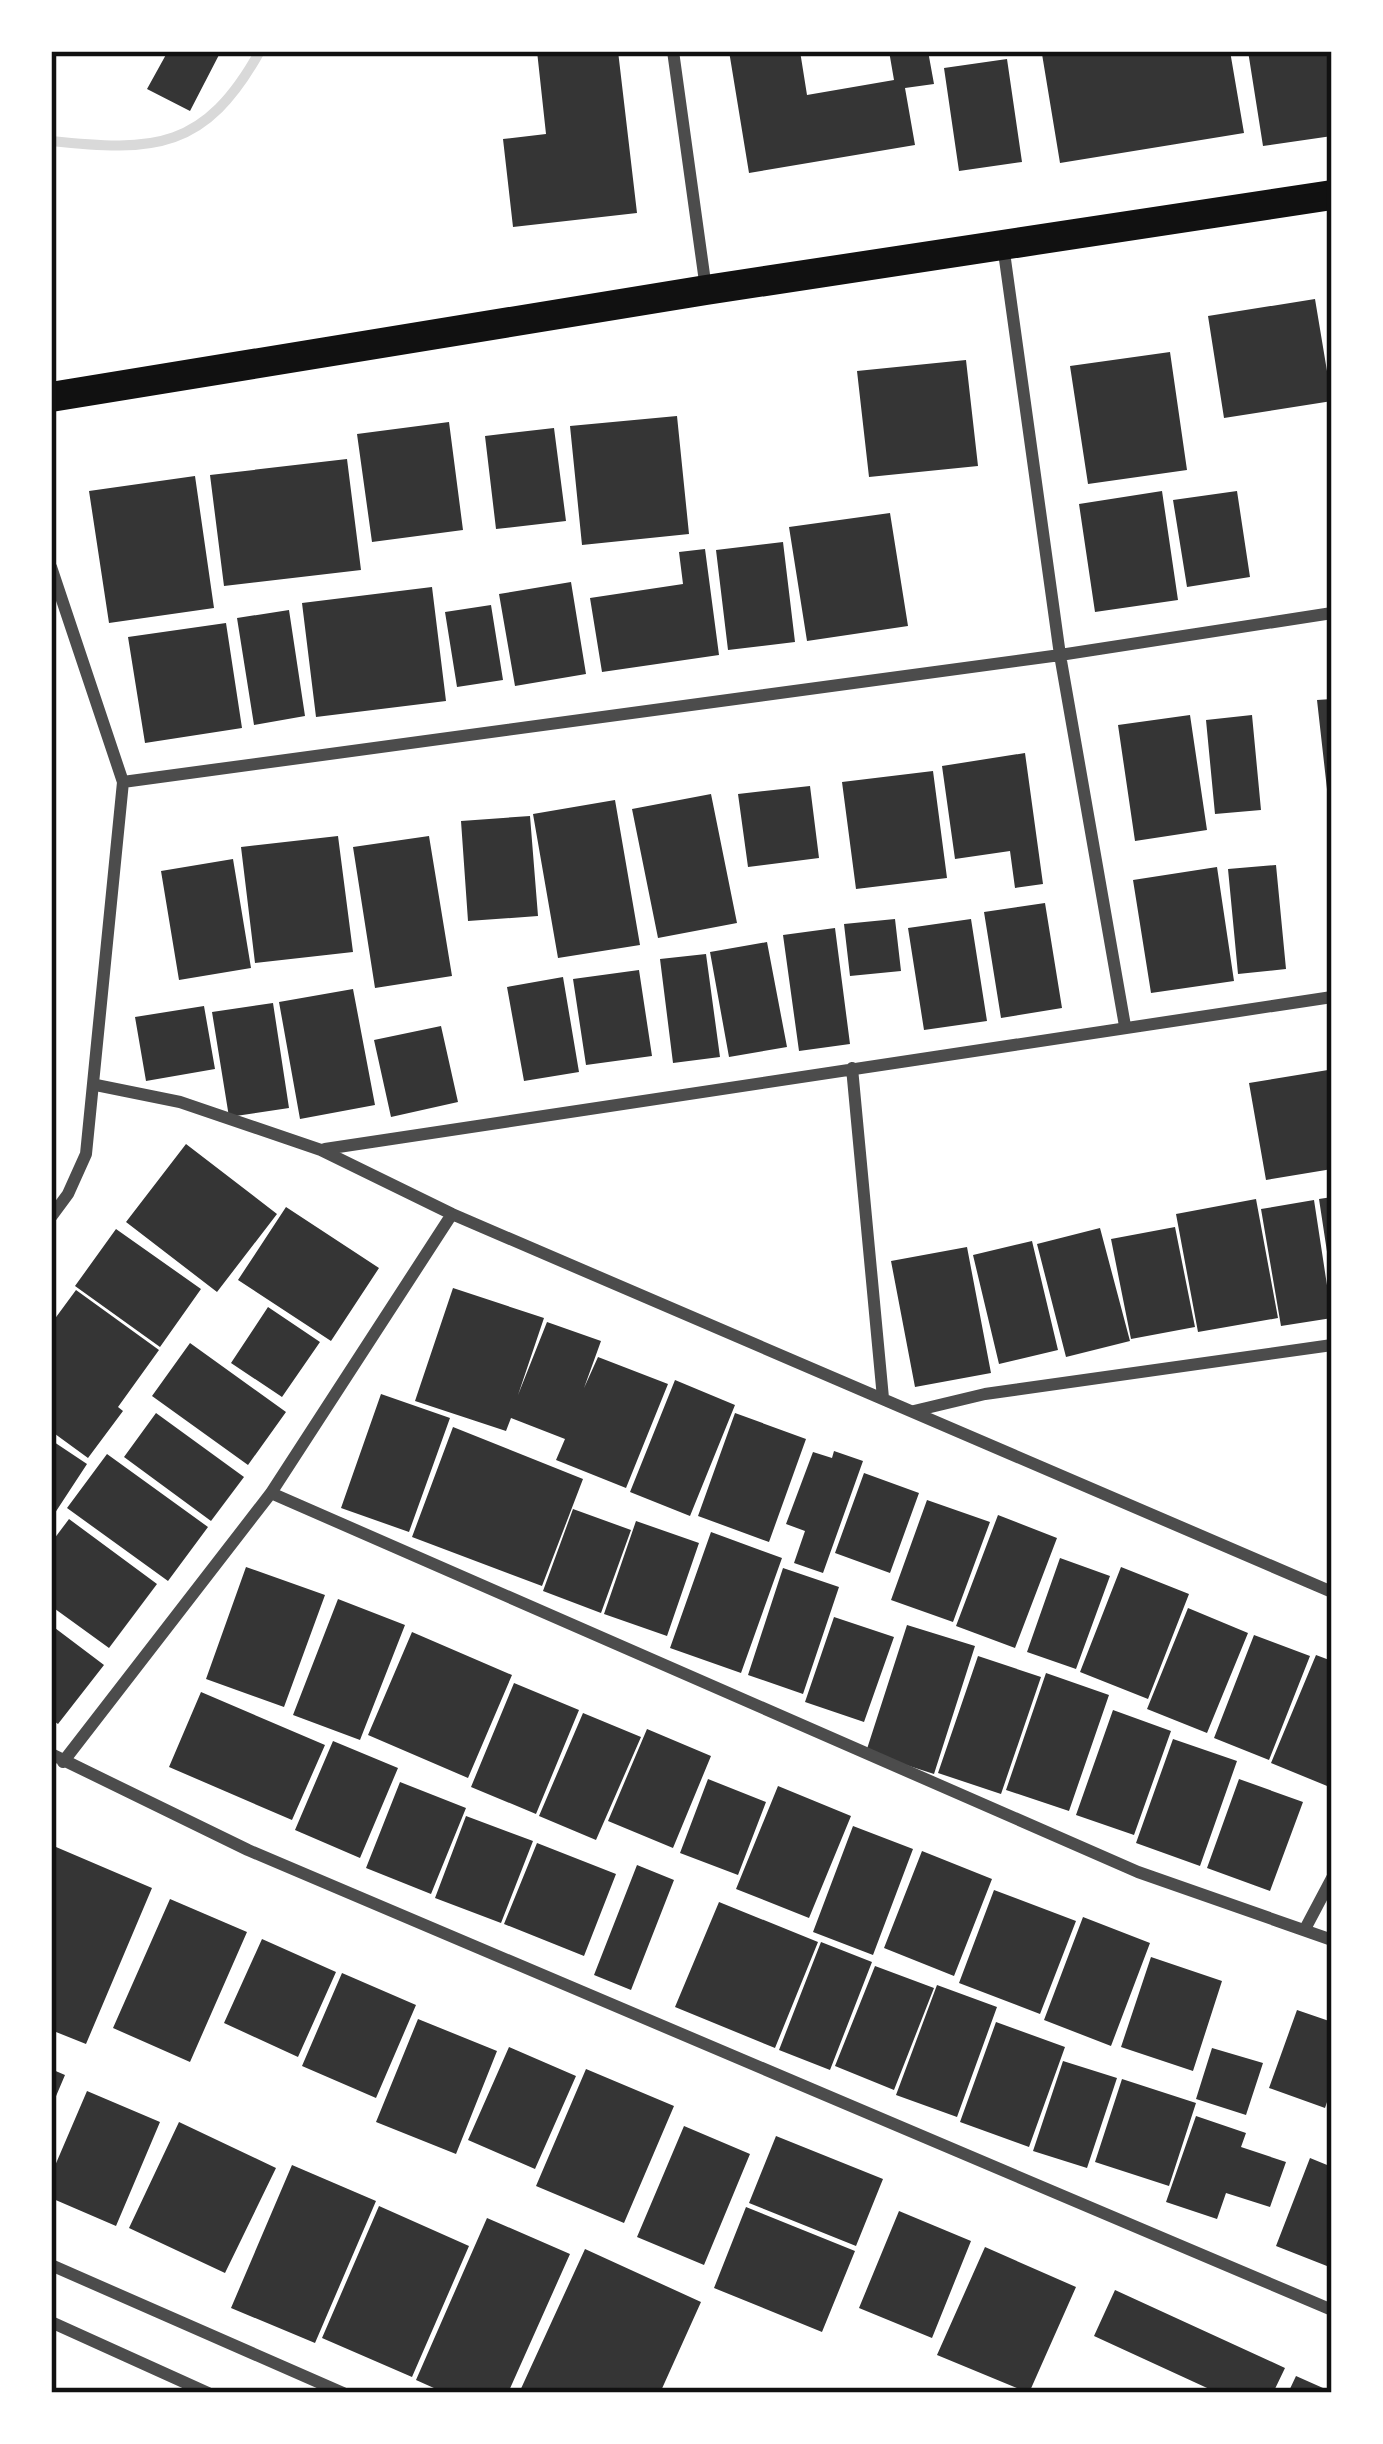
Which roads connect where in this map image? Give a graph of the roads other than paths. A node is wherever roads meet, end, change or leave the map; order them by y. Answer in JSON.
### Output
{"nodes":[{"id":1,"x":673,"y":51,"type":"edge"},
{"id":2,"x":1332,"y":195,"type":"edge"},
{"id":3,"x":1003,"y":243,"type":"junction"},
{"id":4,"x":706,"y":290,"type":"junction"},
{"id":5,"x":51,"y":397,"type":"edge"},
{"id":6,"x":51,"y":567,"type":"edge"},
{"id":7,"x":1332,"y":613,"type":"edge"},
{"id":8,"x":1060,"y":656,"type":"junction"},
{"id":9,"x":123,"y":782,"type":"junction"},
{"id":10,"x":1332,"y":997,"type":"edge"},
{"id":11,"x":1125,"y":1027,"type":"junction"},
{"id":12,"x":852,"y":1068,"type":"junction"},
{"id":13,"x":96,"y":1085,"type":"junction"},
{"id":14,"x":321,"y":1150,"type":"junction"},
{"id":15,"x":452,"y":1214,"type":"junction"},
{"id":16,"x":51,"y":1217,"type":"edge"},
{"id":17,"x":1332,"y":1345,"type":"edge"},
{"id":18,"x":883,"y":1398,"type":"junction"},
{"id":19,"x":913,"y":1412,"type":"junction"},
{"id":20,"x":271,"y":1493,"type":"junction"},
{"id":21,"x":1332,"y":1592,"type":"edge"},
{"id":22,"x":57,"y":1758,"type":"edge"},
{"id":23,"x":1332,"y":1878,"type":"edge"},
{"id":24,"x":1305,"y":1929,"type":"junction"},
{"id":25,"x":1332,"y":1940,"type":"edge"},
{"id":26,"x":51,"y":2265,"type":"edge"},
{"id":27,"x":1332,"y":2310,"type":"edge"},
{"id":28,"x":51,"y":2322,"type":"edge"},
{"id":29,"x":208,"y":2393,"type":"edge"},
{"id":30,"x":343,"y":2393,"type":"edge"}],
"edges":[{"from":1,"to":4,"type":"street"},
{"from":2,"to":3,"type":"main road"},
{"from":3,"to":4,"type":"main road"},
{"from":3,"to":8,"type":"street"},
{"from":4,"to":5,"type":"main road"},
{"from":6,"to":9,"type":"street"},
{"from":7,"to":8,"type":"street"},
{"from":8,"to":9,"type":"street"},
{"from":8,"to":11,"type":"street"},
{"from":9,"to":13,"type":"street"},
{"from":10,"to":11,"type":"street"},
{"from":11,"to":12,"type":"street"},
{"from":12,"to":14,"type":"street"},
{"from":12,"to":18,"type":"street"},
{"from":13,"to":14,"type":"street"},
{"from":13,"to":16,"type":"street"},
{"from":14,"to":15,"type":"street"},
{"from":15,"to":18,"type":"street"},
{"from":15,"to":20,"type":"street"},
{"from":17,"to":19,"type":"street"},
{"from":18,"to":19,"type":"street"},
{"from":19,"to":21,"type":"street"},
{"from":20,"to":22,"type":"street"},
{"from":20,"to":24,"type":"street"},
{"from":22,"to":27,"type":"street"},
{"from":23,"to":24,"type":"street"},
{"from":24,"to":25,"type":"street"},
{"from":26,"to":30,"type":"street"},
{"from":28,"to":29,"type":"street"}]}
